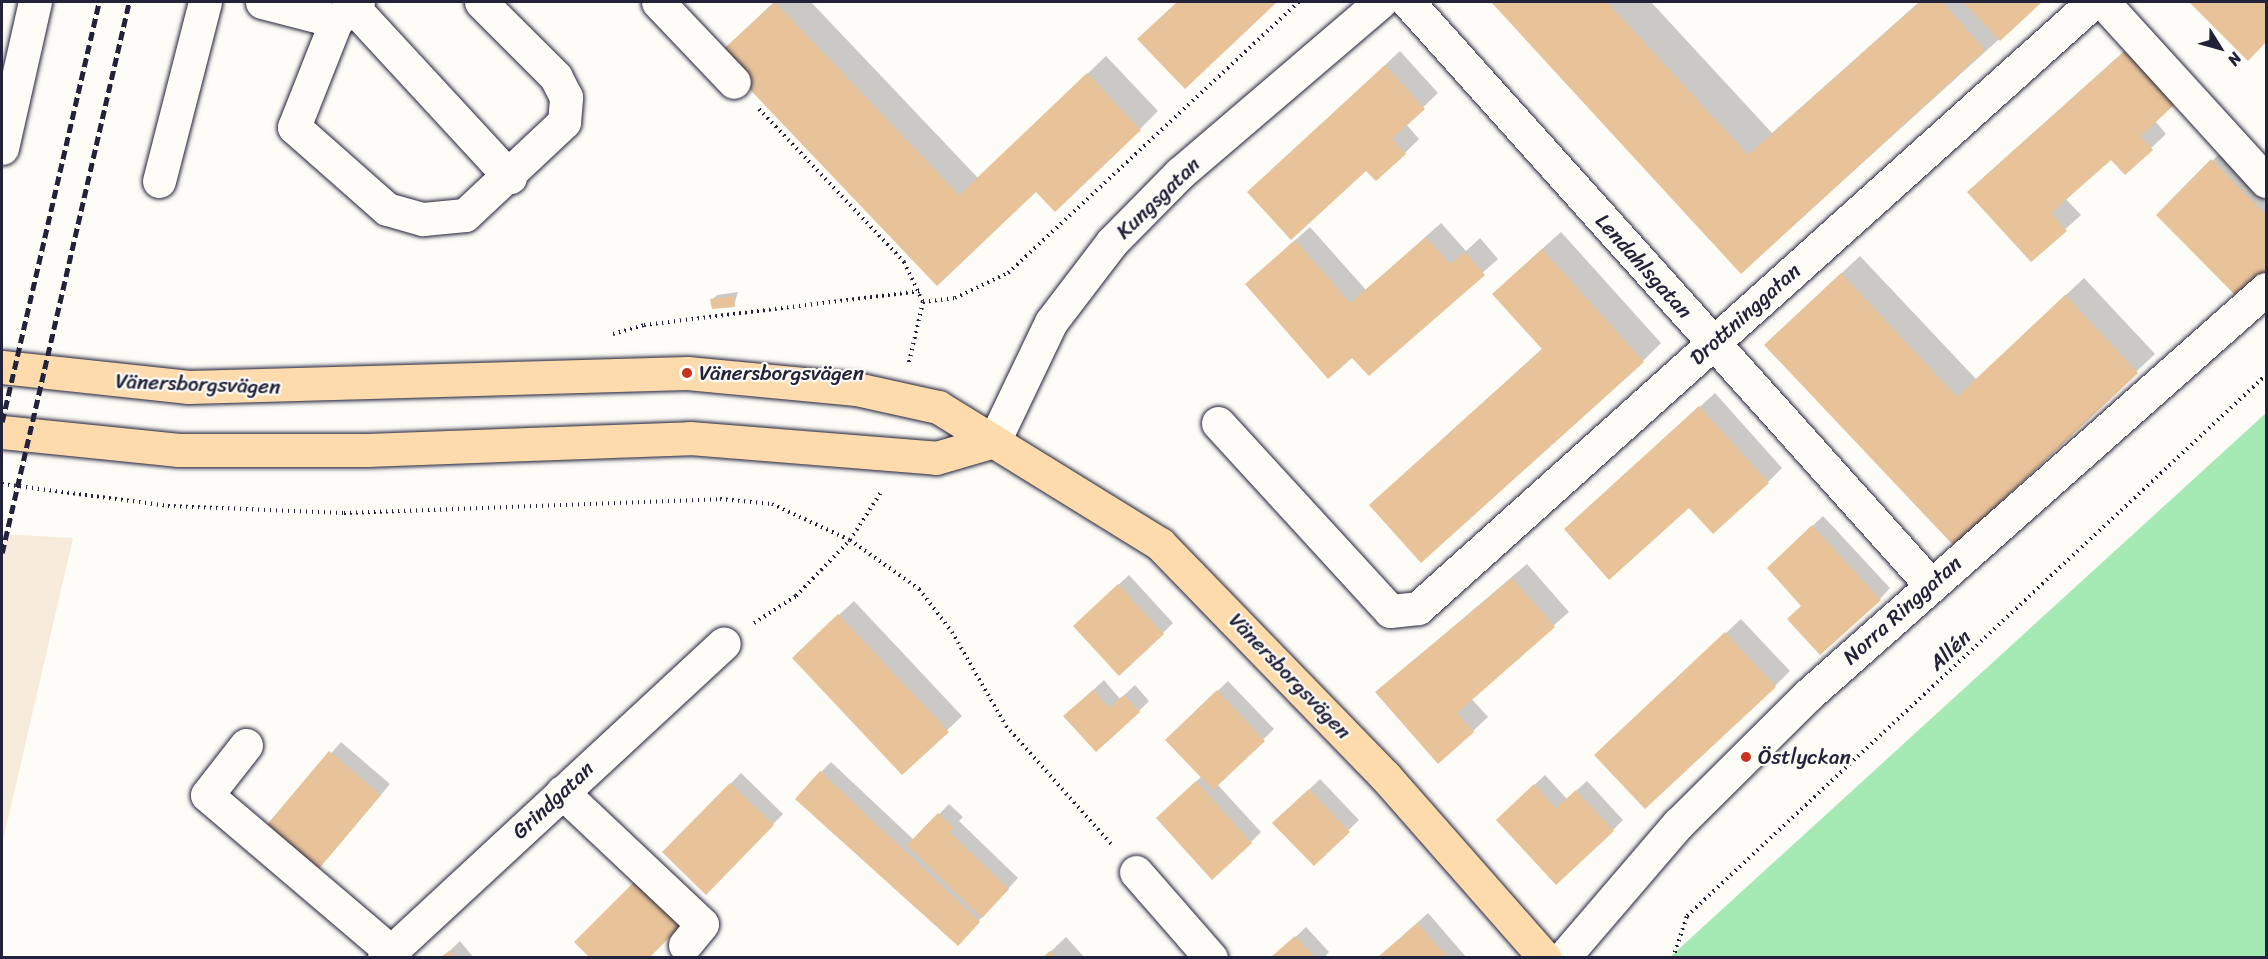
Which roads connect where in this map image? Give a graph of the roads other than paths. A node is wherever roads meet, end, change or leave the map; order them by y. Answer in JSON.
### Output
{"nodes":[{"id":1,"x":35,"y":2,"type":"edge"},
{"id":2,"x":205,"y":2,"type":"edge"},
{"id":3,"x":262,"y":2,"type":"edge"},
{"id":4,"x":481,"y":2,"type":"edge"},
{"id":5,"x":658,"y":2,"type":"edge"},
{"id":6,"x":1380,"y":2,"type":"edge"},
{"id":7,"x":1408,"y":2,"type":"edge"},
{"id":8,"x":2093,"y":2,"type":"edge"},
{"id":9,"x":2103,"y":2,"type":"edge"},
{"id":10,"x":349,"y":10,"type":"edge"},
{"id":11,"x":734,"y":82,"type":"road end"},
{"id":12,"x":2,"y":148,"type":"edge"},
{"id":13,"x":510,"y":177,"type":"junction"},
{"id":14,"x":159,"y":181,"type":"dead end"},
{"id":15,"x":2266,"y":181,"type":"edge"},
{"id":16,"x":2266,"y":289,"type":"edge"},
{"id":17,"x":1713,"y":343,"type":"junction"},
{"id":18,"x":2,"y":368,"type":"edge"},
{"id":19,"x":1218,"y":423,"type":"dead end"},
{"id":20,"x":2,"y":432,"type":"edge"},
{"id":21,"x":994,"y":441,"type":"junction"},
{"id":22,"x":1929,"y":584,"type":"junction"},
{"id":23,"x":724,"y":643,"type":"road end"},
{"id":24,"x":246,"y":745,"type":"dead end"},
{"id":25,"x":562,"y":792,"type":"junction"},
{"id":26,"x":1136,"y":872,"type":"road end"},
{"id":27,"x":685,"y":945,"type":"dead end"},
{"id":28,"x":387,"y":954,"type":"edge"},
{"id":29,"x":1211,"y":957,"type":"edge"},
{"id":30,"x":1545,"y":957,"type":"edge"},
{"id":31,"x":1563,"y":957,"type":"edge"}],
"edges":[{"from":1,"to":12,"type":"street"},
{"from":2,"to":14,"type":"street"},
{"from":3,"to":10,"type":"street"},
{"from":4,"to":13,"type":"street"},
{"from":5,"to":11,"type":"street"},
{"from":6,"to":21,"type":"street","name":"Kungsgatan"},
{"from":7,"to":17,"type":"street","name":"Lendahlsgatan"},
{"from":8,"to":17,"type":"street","name":"Drottninggatan"},
{"from":9,"to":15,"type":"street"},
{"from":10,"to":13,"type":"street"},
{"from":10,"to":13,"type":"street"},
{"from":16,"to":22,"type":"street","name":"Norra Ringgatan"},
{"from":17,"to":19,"type":"street","name":"Drottninggatan"},
{"from":17,"to":22,"type":"street","name":"Lendahlsgatan"},
{"from":18,"to":21,"type":"main road","name":"Vänersborgsvägen"},
{"from":20,"to":21,"type":"main road"},
{"from":21,"to":30,"type":"main road","name":"Vänersborgsvägen"},
{"from":22,"to":31,"type":"street","name":"Norra Ringgatan"},
{"from":23,"to":25,"type":"street","name":"Grindgatan"},
{"from":24,"to":28,"type":"street"},
{"from":25,"to":27,"type":"street"},
{"from":25,"to":28,"type":"street","name":"Grindgatan"},
{"from":26,"to":29,"type":"street"}]}
